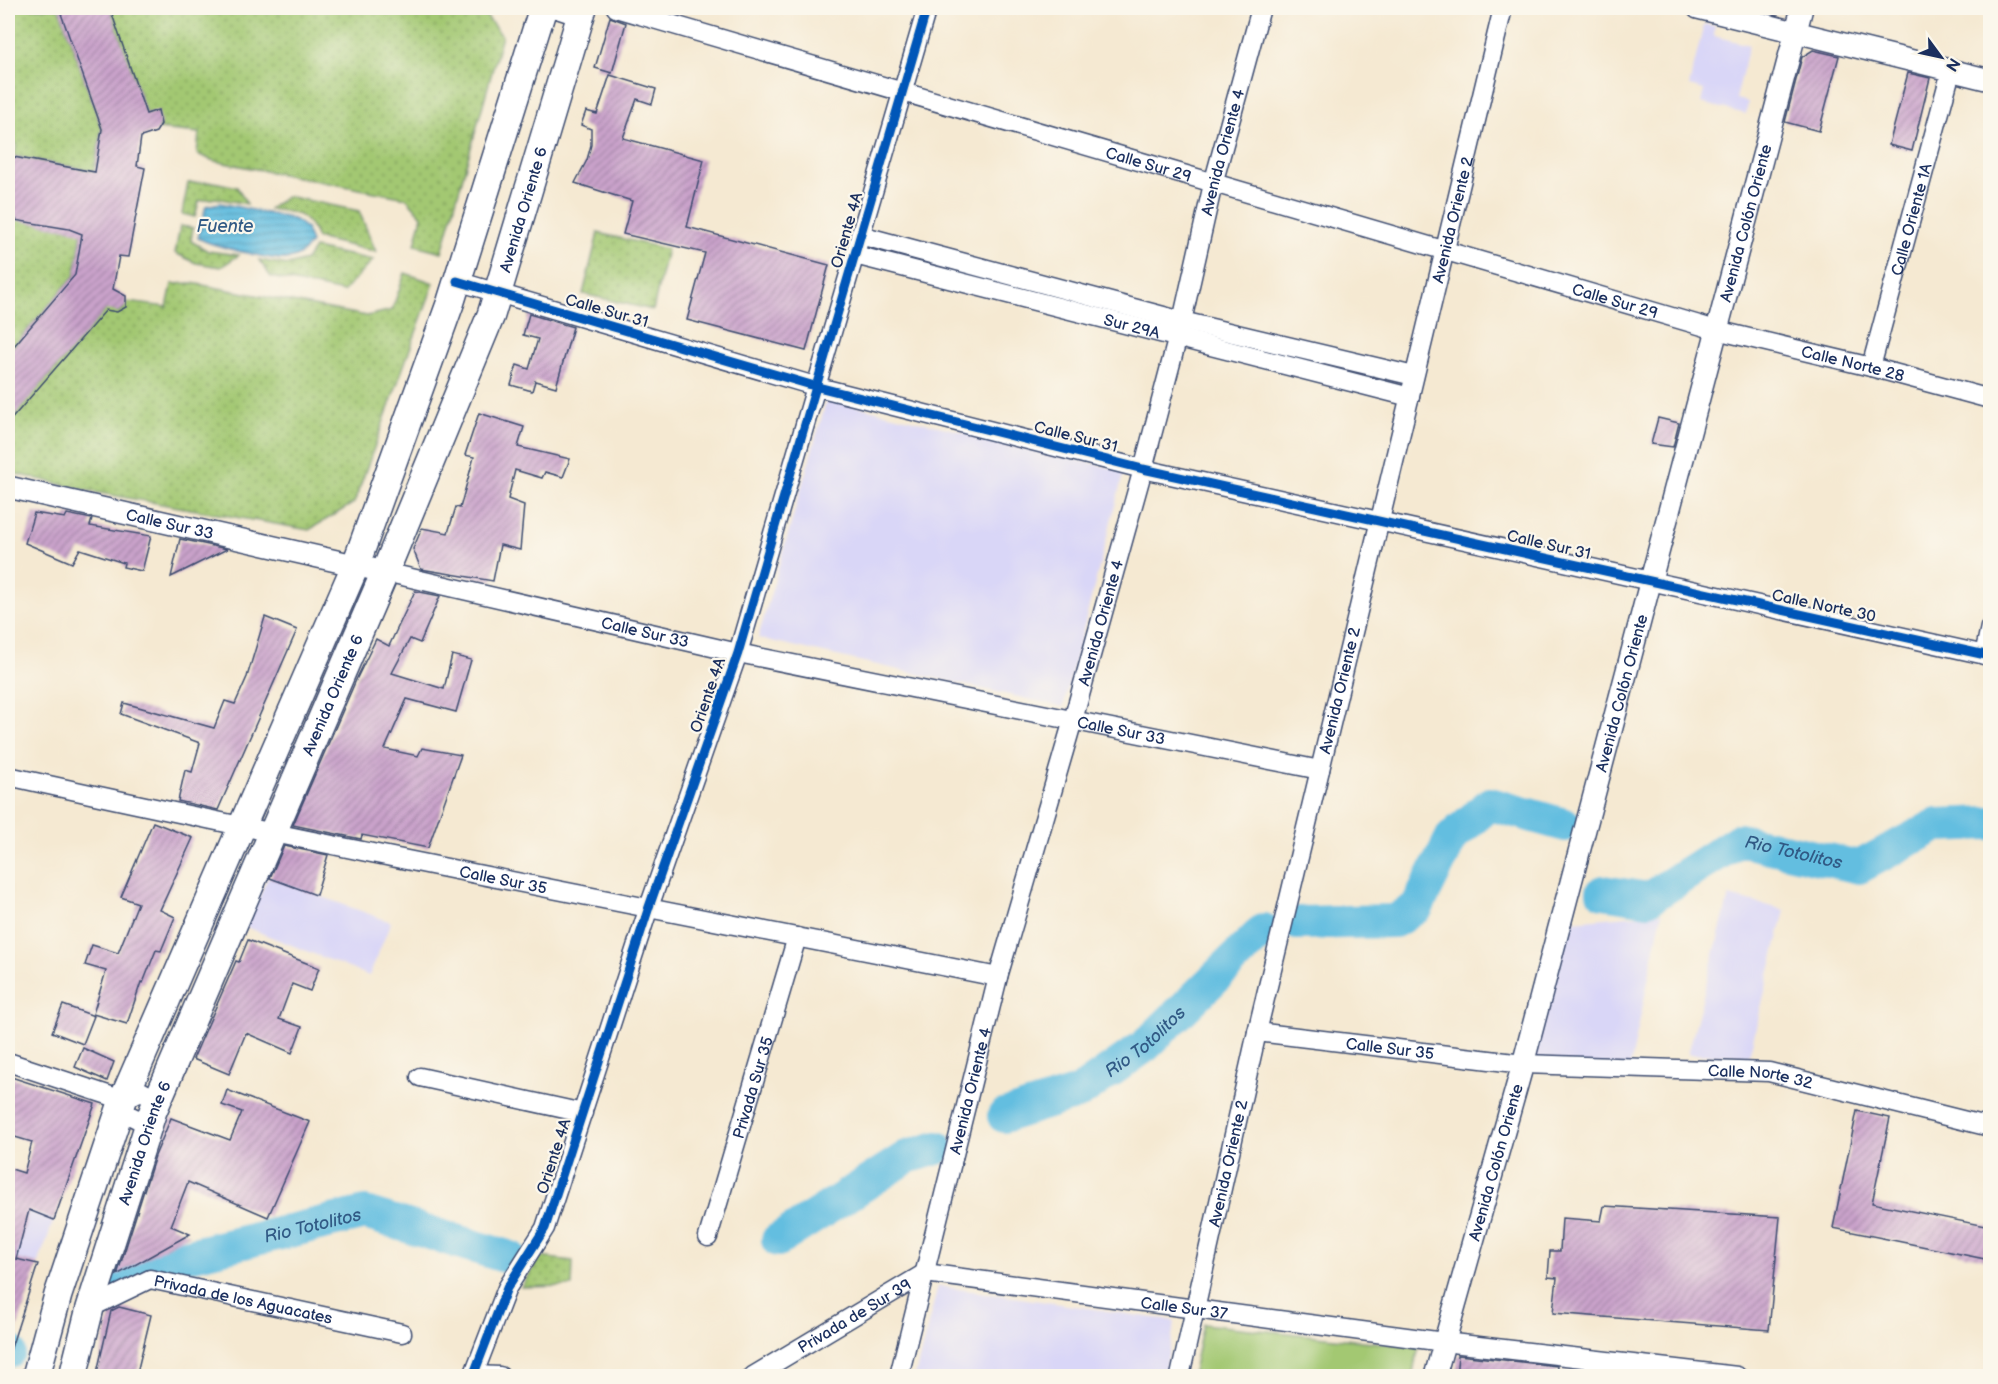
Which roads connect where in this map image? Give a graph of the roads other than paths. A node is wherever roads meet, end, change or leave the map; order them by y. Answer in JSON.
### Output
{"nodes":[{"id":1,"x":543,"y":8,"type":"edge"},
{"id":2,"x":554,"y":8,"type":"edge"},
{"id":3,"x":581,"y":8,"type":"edge"},
{"id":4,"x":616,"y":8,"type":"edge"},
{"id":5,"x":927,"y":8,"type":"edge"},
{"id":6,"x":1261,"y":8,"type":"edge"},
{"id":7,"x":1503,"y":8,"type":"edge"},
{"id":8,"x":1698,"y":8,"type":"edge"},
{"id":9,"x":1802,"y":8,"type":"edge"},
{"id":10,"x":1795,"y":33,"type":"junction"},
{"id":11,"x":1950,"y":71,"type":"junction"},
{"id":12,"x":1990,"y":80,"type":"edge"},
{"id":13,"x":903,"y":92,"type":"junction"},
{"id":14,"x":1213,"y":184,"type":"junction"},
{"id":15,"x":860,"y":235,"type":"junction"},
{"id":16,"x":1444,"y":250,"type":"junction"},
{"id":17,"x":855,"y":255,"type":"junction"},
{"id":18,"x":454,"y":291,"type":"junction"},
{"id":19,"x":495,"y":304,"type":"junction"},
{"id":20,"x":1182,"y":321,"type":"junction"},
{"id":21,"x":1716,"y":330,"type":"junction"},
{"id":22,"x":1178,"y":339,"type":"junction"},
{"id":23,"x":1871,"y":367,"type":"junction"},
{"id":24,"x":1414,"y":376,"type":"junction"},
{"id":25,"x":818,"y":387,"type":"junction"},
{"id":26,"x":1410,"y":397,"type":"junction"},
{"id":27,"x":1990,"y":399,"type":"edge"},
{"id":28,"x":1143,"y":469,"type":"junction"},
{"id":29,"x":8,"y":487,"type":"edge"},
{"id":30,"x":1382,"y":520,"type":"junction"},
{"id":31,"x":356,"y":564,"type":"junction"},
{"id":32,"x":385,"y":572,"type":"junction"},
{"id":33,"x":1652,"y":583,"type":"junction"},
{"id":34,"x":1990,"y":627,"type":"edge"},
{"id":35,"x":738,"y":653,"type":"junction"},
{"id":36,"x":1987,"y":655,"type":"edge"},
{"id":37,"x":1073,"y":720,"type":"junction"},
{"id":38,"x":1320,"y":770,"type":"junction"},
{"id":39,"x":8,"y":776,"type":"edge"},
{"id":40,"x":240,"y":828,"type":"junction"},
{"id":41,"x":270,"y":834,"type":"junction"},
{"id":42,"x":648,"y":907,"type":"junction"},
{"id":43,"x":797,"y":937,"type":"junction"},
{"id":44,"x":998,"y":977,"type":"junction"},
{"id":45,"x":1257,"y":1032,"type":"junction"},
{"id":46,"x":8,"y":1062,"type":"edge"},
{"id":47,"x":1523,"y":1064,"type":"junction"},
{"id":48,"x":420,"y":1077,"type":"dead end"},
{"id":49,"x":123,"y":1100,"type":"junction"},
{"id":50,"x":153,"y":1111,"type":"junction"},
{"id":51,"x":583,"y":1113,"type":"junction"},
{"id":52,"x":1990,"y":1127,"type":"edge"},
{"id":53,"x":708,"y":1237,"type":"dead end"},
{"id":54,"x":925,"y":1273,"type":"junction"},
{"id":55,"x":90,"y":1308,"type":"junction"},
{"id":56,"x":1194,"y":1309,"type":"junction"},
{"id":57,"x":402,"y":1333,"type":"dead end"},
{"id":58,"x":1444,"y":1342,"type":"junction"},
{"id":59,"x":473,"y":1376,"type":"edge"},
{"id":60,"x":36,"y":1377,"type":"edge"},
{"id":61,"x":72,"y":1377,"type":"edge"},
{"id":62,"x":500,"y":1377,"type":"edge"},
{"id":63,"x":753,"y":1377,"type":"edge"},
{"id":64,"x":899,"y":1377,"type":"edge"},
{"id":65,"x":1180,"y":1377,"type":"edge"},
{"id":66,"x":1435,"y":1377,"type":"edge"},
{"id":67,"x":1737,"y":1377,"type":"edge"}],
"edges":[{"from":1,"to":18,"type":"main road","name":"Avenida Oriente 6"},
{"from":2,"to":3,"type":"street"},
{"from":3,"to":19,"type":"main road","name":"Avenida Oriente 6"},
{"from":4,"to":13,"type":"street","name":"Calle Sur 29"},
{"from":5,"to":13,"type":"street","name":"Oriente 4A"},
{"from":6,"to":14,"type":"street","name":"Avenida Oriente 4"},
{"from":7,"to":16,"type":"street","name":"Avenida Oriente 2"},
{"from":8,"to":10,"type":"street"},
{"from":9,"to":10,"type":"street","name":"Avenida Colón Oriente"},
{"from":10,"to":11,"type":"street"},
{"from":10,"to":21,"type":"street","name":"Avenida Colón Oriente"},
{"from":11,"to":12,"type":"street"},
{"from":11,"to":23,"type":"street","name":"Calle Oriente 1A"},
{"from":13,"to":14,"type":"street","name":"Calle Sur 29"},
{"from":13,"to":15,"type":"street","name":"Oriente 4A"},
{"from":14,"to":16,"type":"street","name":"Calle Sur 29"},
{"from":14,"to":20,"type":"street","name":"Avenida Oriente 4"},
{"from":15,"to":17,"type":"street","name":"Oriente 4A"},
{"from":15,"to":20,"type":"street","name":"Sur 29A"},
{"from":16,"to":21,"type":"street","name":"Calle Sur 29"},
{"from":16,"to":24,"type":"street","name":"Avenida Oriente 2"},
{"from":17,"to":22,"type":"street","name":"Sur 29A"},
{"from":17,"to":25,"type":"street","name":"Oriente 4A"},
{"from":18,"to":19,"type":"main road"},
{"from":18,"to":31,"type":"main road","name":"Avenida Oriente 6"},
{"from":19,"to":25,"type":"street","name":"Calle Sur 31"},
{"from":19,"to":32,"type":"main road","name":"Avenida Oriente 6"},
{"from":20,"to":22,"type":"street","name":"Avenida Oriente 4"},
{"from":20,"to":24,"type":"street","name":"Sur 29A"},
{"from":21,"to":23,"type":"street","name":"Calle Norte 28"},
{"from":21,"to":33,"type":"street","name":"Avenida Colón Oriente"},
{"from":22,"to":26,"type":"street","name":"Sur 29A"},
{"from":22,"to":28,"type":"street","name":"Avenida Oriente 4"},
{"from":23,"to":27,"type":"street","name":"Calle Norte 28"},
{"from":24,"to":26,"type":"street","name":"Avenida Oriente 2"},
{"from":25,"to":28,"type":"street","name":"Calle Sur 31"},
{"from":25,"to":35,"type":"street","name":"Oriente 4A"},
{"from":26,"to":30,"type":"street","name":"Avenida Oriente 2"},
{"from":28,"to":30,"type":"street","name":"Calle Sur 31"},
{"from":28,"to":37,"type":"street","name":"Avenida Oriente 4"},
{"from":29,"to":31,"type":"street","name":"Calle Sur 33"},
{"from":30,"to":33,"type":"street","name":"Calle Sur 31"},
{"from":30,"to":38,"type":"street","name":"Avenida Oriente 2"},
{"from":31,"to":32,"type":"street","name":"Calle Sur 33"},
{"from":31,"to":40,"type":"main road","name":"Avenida Oriente 6"},
{"from":32,"to":35,"type":"street","name":"Calle Sur 33"},
{"from":32,"to":41,"type":"main road","name":"Avenida Oriente 6"},
{"from":33,"to":36,"type":"street","name":"Calle Norte 30"},
{"from":33,"to":47,"type":"street","name":"Avenida Colón Oriente"},
{"from":34,"to":36,"type":"street"},
{"from":35,"to":37,"type":"street","name":"Calle Sur 33"},
{"from":35,"to":42,"type":"street","name":"Oriente 4A"},
{"from":37,"to":38,"type":"street","name":"Calle Sur 33"},
{"from":37,"to":44,"type":"street","name":"Avenida Oriente 4"},
{"from":38,"to":45,"type":"street","name":"Avenida Oriente 2"},
{"from":39,"to":40,"type":"street","name":"Calle Sur 35"},
{"from":40,"to":41,"type":"street","name":"Calle Sur 35"},
{"from":40,"to":49,"type":"main road","name":"Avenida Oriente 6"},
{"from":41,"to":42,"type":"street","name":"Calle Sur 35"},
{"from":41,"to":50,"type":"main road","name":"Avenida Oriente 6"},
{"from":42,"to":43,"type":"street","name":"Calle Sur 35"},
{"from":42,"to":51,"type":"street","name":"Oriente 4A"},
{"from":43,"to":44,"type":"street","name":"Calle Sur 35"},
{"from":43,"to":53,"type":"street","name":"Privada Sur 35"},
{"from":44,"to":54,"type":"street","name":"Avenida Oriente 4"},
{"from":45,"to":47,"type":"street","name":"Calle Sur 35"},
{"from":45,"to":56,"type":"street","name":"Avenida Oriente 2"},
{"from":46,"to":49,"type":"street"},
{"from":47,"to":52,"type":"street","name":"Calle Norte 32"},
{"from":47,"to":58,"type":"street","name":"Avenida Colón Oriente"},
{"from":48,"to":51,"type":"street"},
{"from":49,"to":50,"type":"street"},
{"from":49,"to":60,"type":"main road","name":"Avenida Oriente 6"},
{"from":50,"to":55,"type":"main road","name":"Avenida Oriente 6"},
{"from":51,"to":59,"type":"street","name":"Oriente 4A"},
{"from":54,"to":56,"type":"street","name":"Calle Sur 37"},
{"from":54,"to":63,"type":"street","name":"Privada de Sur 39"},
{"from":54,"to":64,"type":"street","name":"Avenida Oriente 4"},
{"from":55,"to":57,"type":"street","name":"Privada de los Aguacates"},
{"from":55,"to":61,"type":"main road","name":"Avenida Oriente 6"},
{"from":56,"to":58,"type":"street","name":"Calle Sur 37"},
{"from":56,"to":65,"type":"street","name":"Avenida Oriente 2"},
{"from":58,"to":66,"type":"street","name":"Avenida Colón Oriente"},
{"from":58,"to":67,"type":"street","name":"Calle Sur 37"},
{"from":59,"to":62,"type":"street"}]}
